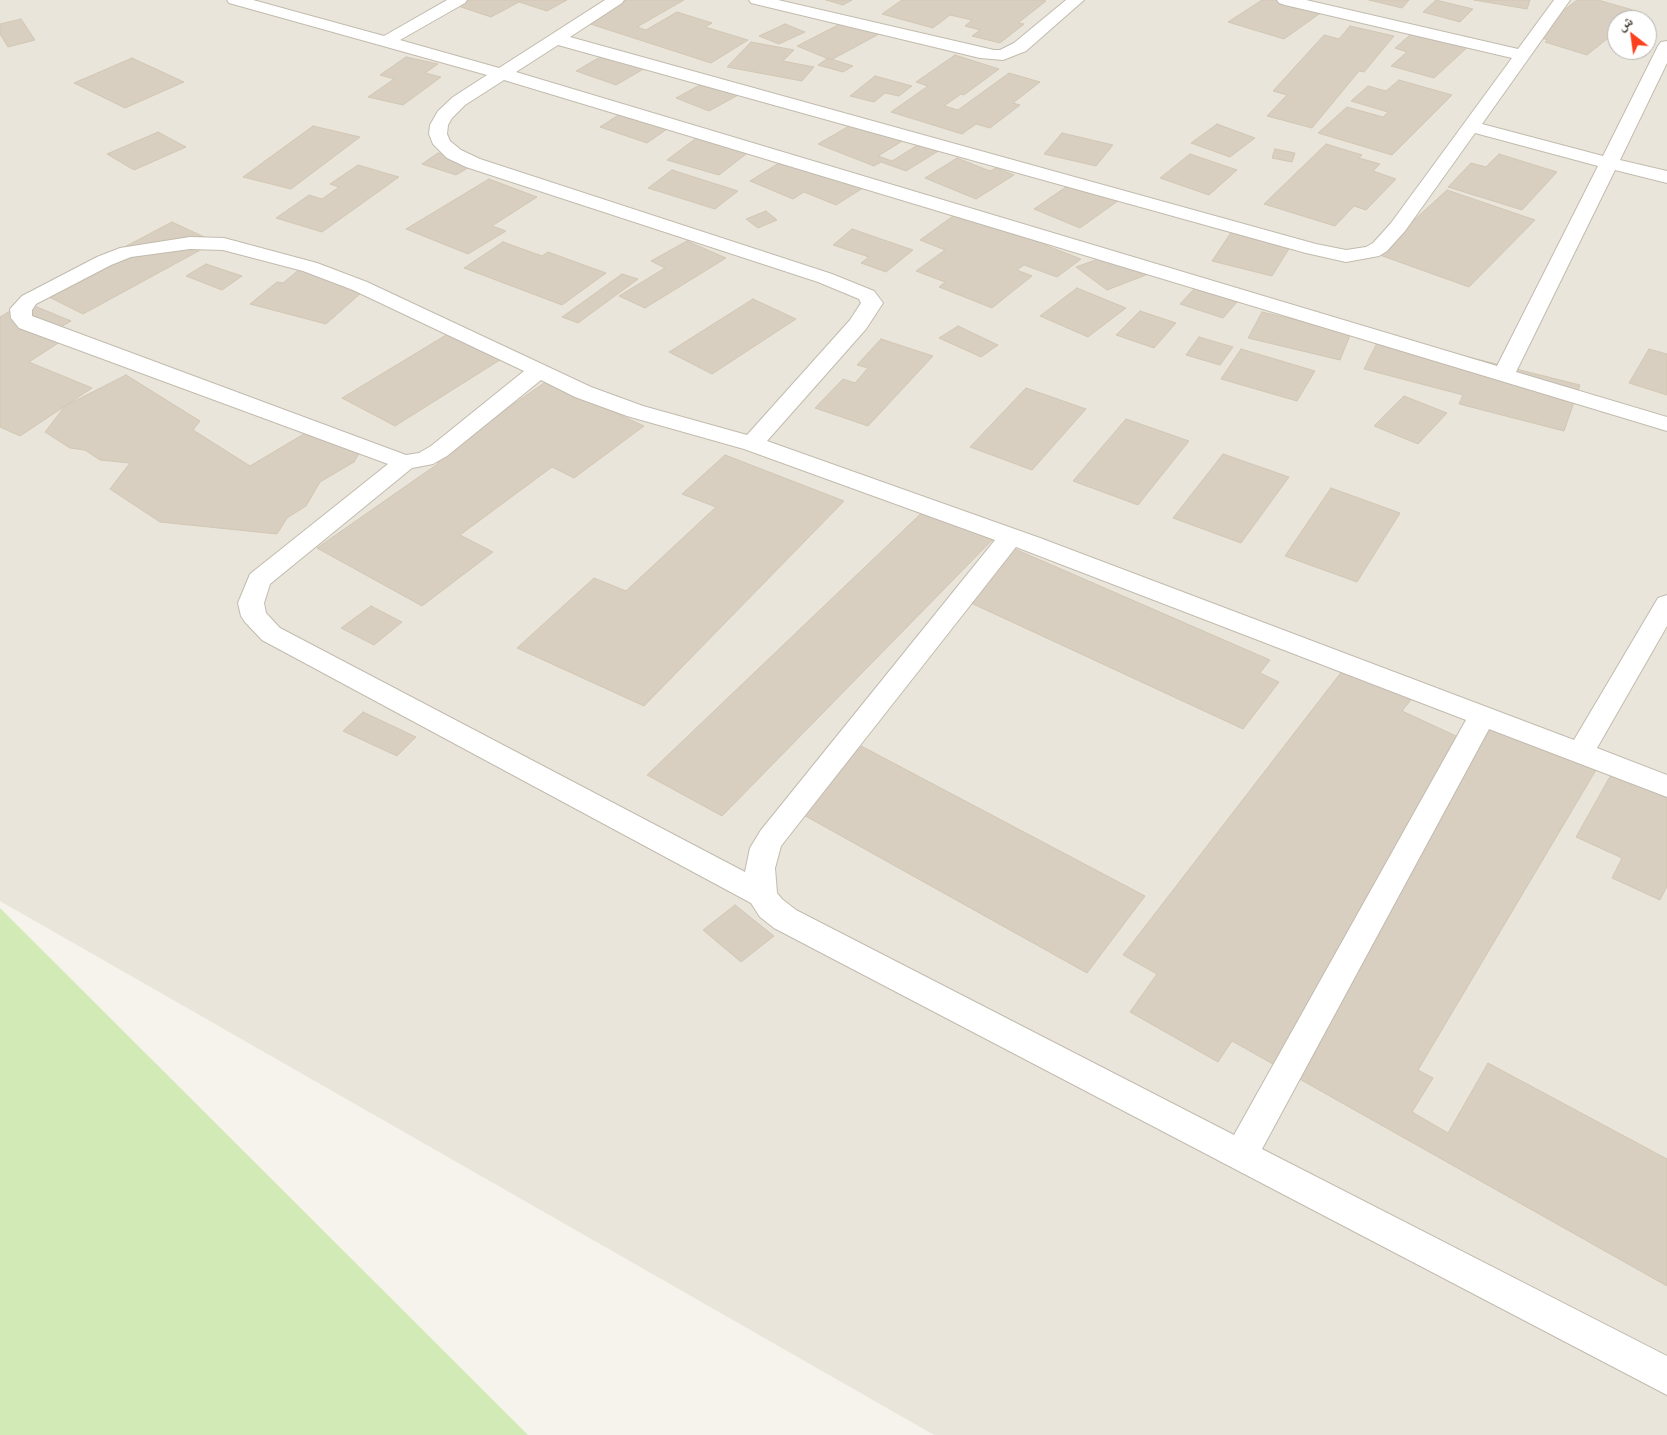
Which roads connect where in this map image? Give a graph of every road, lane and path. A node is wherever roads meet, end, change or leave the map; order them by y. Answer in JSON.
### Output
{"nodes":[{"id":1,"x":235,"y":0,"type":"edge"},
{"id":2,"x":459,"y":0,"type":"edge"},
{"id":3,"x":616,"y":0,"type":"edge"},
{"id":4,"x":1076,"y":0,"type":"edge"},
{"id":5,"x":1285,"y":0,"type":"edge"},
{"id":6,"x":1562,"y":0,"type":"edge"},
{"id":7,"x":766,"y":1,"type":"edge"},
{"id":8,"x":557,"y":39,"type":"junction"},
{"id":9,"x":386,"y":42,"type":"junction"},
{"id":10,"x":1667,"y":46,"type":"edge"},
{"id":11,"x":1522,"y":55,"type":"junction"},
{"id":12,"x":502,"y":74,"type":"junction"},
{"id":13,"x":1470,"y":126,"type":"junction"},
{"id":14,"x":1609,"y":163,"type":"junction"},
{"id":15,"x":1667,"y":177,"type":"edge"},
{"id":16,"x":539,"y":370,"type":"junction"},
{"id":17,"x":1504,"y":374,"type":"junction"},
{"id":18,"x":1667,"y":424,"type":"edge"},
{"id":19,"x":752,"y":444,"type":"junction"},
{"id":20,"x":405,"y":462,"type":"junction"},
{"id":21,"x":1011,"y":537,"type":"junction"},
{"id":22,"x":1667,"y":604,"type":"edge"},
{"id":23,"x":1482,"y":716,"type":"junction"},
{"id":24,"x":1580,"y":753,"type":"junction"},
{"id":25,"x":1667,"y":786,"type":"edge"},
{"id":26,"x":762,"y":895,"type":"junction"},
{"id":27,"x":1240,"y":1155,"type":"junction"},
{"id":28,"x":1667,"y":1376,"type":"edge"}],
"edges":[{"from":1,"to":9,"type":"street"},
{"from":2,"to":9,"type":"street"},
{"from":3,"to":8,"type":"street"},
{"from":4,"to":7,"type":"street"},
{"from":5,"to":11,"type":"street"},
{"from":6,"to":11,"type":"street"},
{"from":8,"to":12,"type":"street"},
{"from":8,"to":13,"type":"street"},
{"from":9,"to":12,"type":"street"},
{"from":10,"to":14,"type":"street"},
{"from":11,"to":13,"type":"street"},
{"from":12,"to":17,"type":"street"},
{"from":12,"to":19,"type":"street"},
{"from":13,"to":14,"type":"street"},
{"from":14,"to":15,"type":"street"},
{"from":14,"to":17,"type":"street"},
{"from":16,"to":19,"type":"street"},
{"from":16,"to":20,"type":"street"},
{"from":16,"to":20,"type":"street"},
{"from":17,"to":18,"type":"street"},
{"from":19,"to":21,"type":"street"},
{"from":20,"to":26,"type":"street"},
{"from":21,"to":23,"type":"street"},
{"from":21,"to":26,"type":"street"},
{"from":22,"to":24,"type":"street"},
{"from":23,"to":24,"type":"street"},
{"from":23,"to":27,"type":"street"},
{"from":24,"to":25,"type":"street"},
{"from":26,"to":27,"type":"street"},
{"from":27,"to":28,"type":"street"}]}
